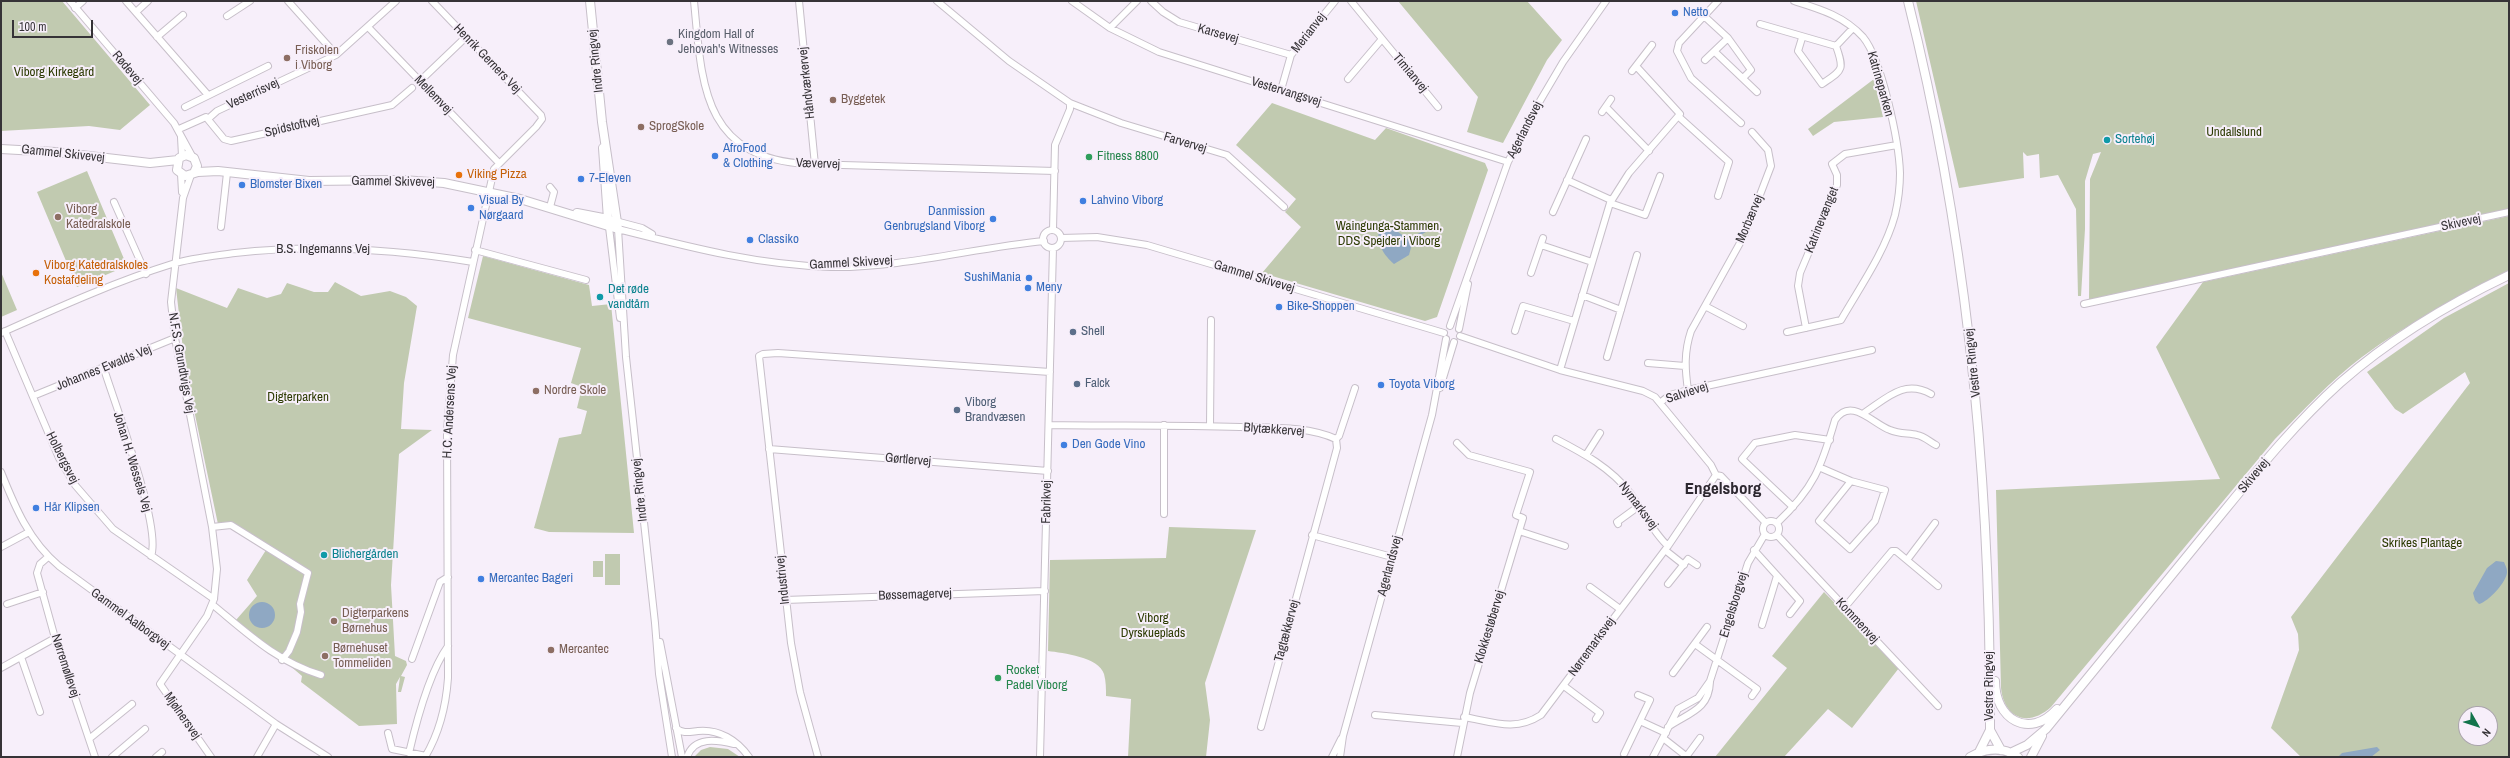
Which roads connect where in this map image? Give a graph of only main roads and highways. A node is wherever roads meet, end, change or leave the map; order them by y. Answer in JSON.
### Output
{"nodes":[{"id":1,"x":590,"y":1,"type":"edge"},
{"id":2,"x":1908,"y":1,"type":"edge"},
{"id":3,"x":602,"y":122,"type":"junction"},
{"id":4,"x":1,"y":149,"type":"edge"},
{"id":5,"x":180,"y":158,"type":"junction"},
{"id":6,"x":194,"y":160,"type":"junction"},
{"id":7,"x":150,"y":163,"type":"junction"},
{"id":8,"x":179,"y":172,"type":"junction"},
{"id":9,"x":218,"y":172,"type":"junction"},
{"id":10,"x":192,"y":174,"type":"junction"},
{"id":11,"x":608,"y":223,"type":"junction"},
{"id":12,"x":617,"y":225,"type":"joint"},
{"id":13,"x":2509,"y":275,"type":"edge"},
{"id":14,"x":1989,"y":594,"type":"junction"},
{"id":15,"x":2115,"y":644,"type":"junction"},
{"id":16,"x":2046,"y":729,"type":"junction"},
{"id":17,"x":1990,"y":730,"type":"junction"},
{"id":18,"x":2001,"y":750,"type":"junction"},
{"id":19,"x":1979,"y":752,"type":"junction"},
{"id":20,"x":2014,"y":755,"type":"edge"},
{"id":21,"x":1970,"y":757,"type":"edge"},
{"id":22,"x":2031,"y":757,"type":"edge"}],
"edges":[{"from":1,"to":3,"type":"main road","name":"Indre Ringvej"},
{"from":2,"to":14,"type":"main road","name":"Vestre Ringvej"},
{"from":3,"to":11,"type":"main road","name":"Indre Ringvej"},
{"from":3,"to":12,"type":"main road","name":"Indre Ringvej"},
{"from":4,"to":7,"type":"main road","name":"Gammel Skivevej"},
{"from":5,"to":6,"type":"main road","name":"Gammel Skivevej"},
{"from":5,"to":7,"type":"main road","name":"Gammel Skivevej"},
{"from":5,"to":8,"type":"main road"},
{"from":6,"to":9,"type":"main road","name":"Gammel Skivevej"},
{"from":6,"to":10,"type":"main road"},
{"from":7,"to":8,"type":"main road","name":"Gammel Skivevej"},
{"from":8,"to":10,"type":"main road","name":"Gammel Skivevej"},
{"from":9,"to":10,"type":"main road","name":"Gammel Skivevej"},
{"from":9,"to":11,"type":"main road","name":"Gammel Skivevej"},
{"from":11,"to":12,"type":"main road","name":"Gammel Skivevej"},
{"from":13,"to":15,"type":"main road","name":"Skivevej"},
{"from":14,"to":15,"type":"main road"},
{"from":14,"to":17,"type":"main road","name":"Vestre Ringvej"},
{"from":15,"to":16,"type":"main road","name":"Skivevej"},
{"from":16,"to":20,"type":"main road","name":"Skivevej"},
{"from":16,"to":22,"type":"main road","name":"Skivevej"},
{"from":17,"to":18,"type":"main road","name":"Vestre Ringvej"},
{"from":17,"to":19,"type":"main road","name":"Vestre Ringvej"},
{"from":18,"to":19,"type":"main road"},
{"from":18,"to":20,"type":"main road"},
{"from":19,"to":21,"type":"main road"}]}
